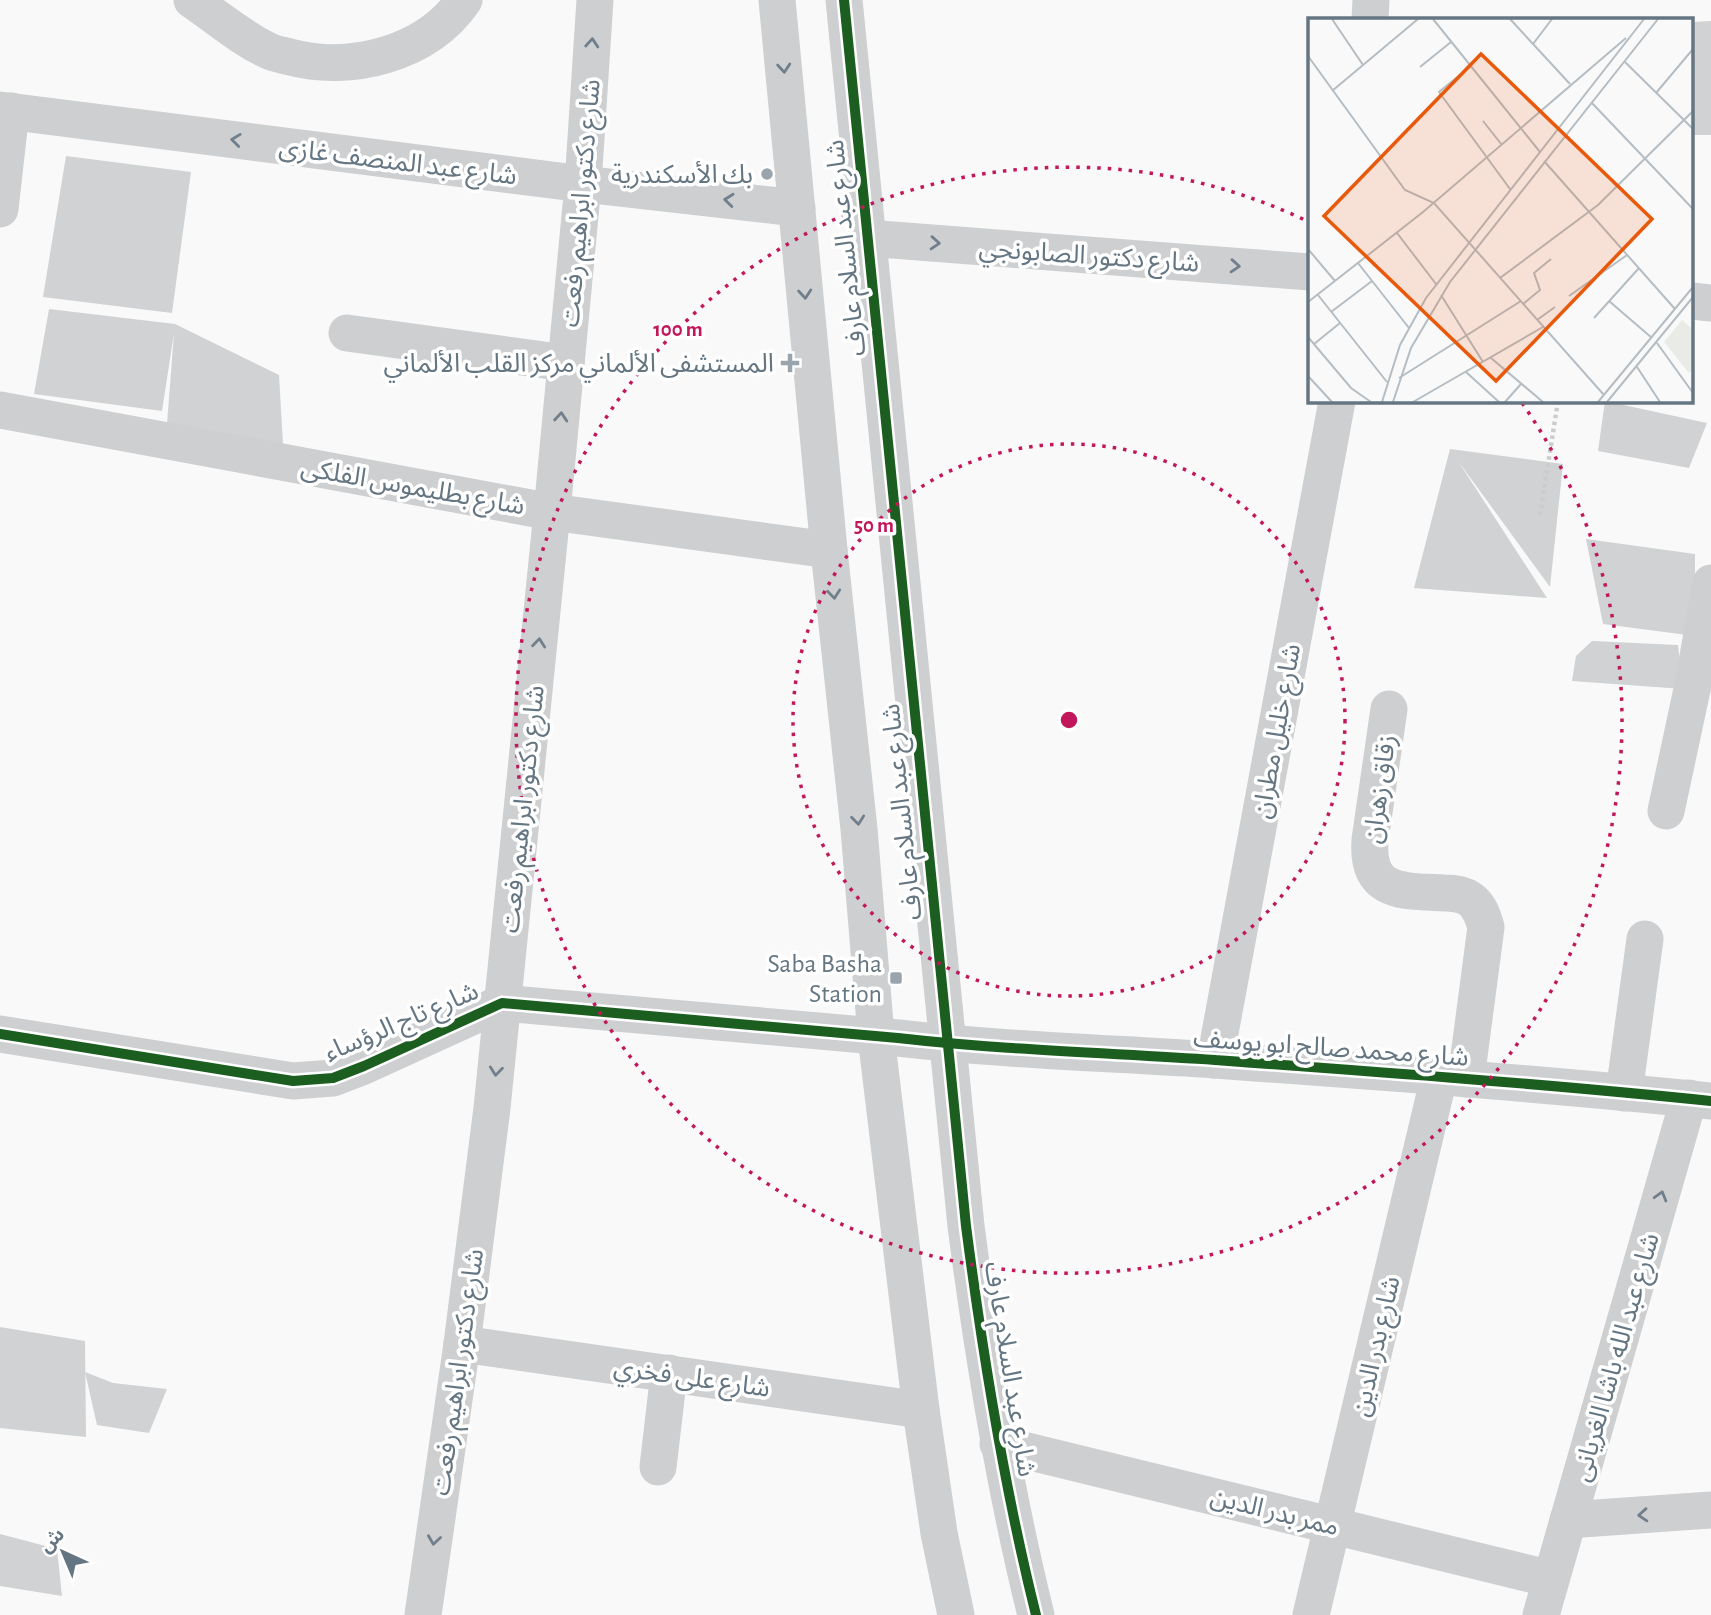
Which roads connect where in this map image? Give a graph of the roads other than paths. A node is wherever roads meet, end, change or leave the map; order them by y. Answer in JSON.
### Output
{"nodes":[{"id":1,"x":192,"y":0,"type":"edge"},
{"id":2,"x":464,"y":0,"type":"edge"},
{"id":3,"x":595,"y":0,"type":"edge"},
{"id":4,"x":777,"y":0,"type":"edge"},
{"id":5,"x":844,"y":0,"type":"edge"},
{"id":6,"x":1371,"y":0,"type":"edge"},
{"id":7,"x":1370,"y":18,"type":"edge"},
{"id":8,"x":5,"y":111,"type":"edge"},
{"id":9,"x":583,"y":184,"type":"junction"},
{"id":10,"x":797,"y":208,"type":"junction"},
{"id":11,"x":0,"y":209,"type":"edge"},
{"id":12,"x":867,"y":238,"type":"junction"},
{"id":13,"x":1308,"y":272,"type":"edge"},
{"id":14,"x":347,"y":333,"type":"dead end"},
{"id":15,"x":566,"y":363,"type":"junction"},
{"id":16,"x":1336,"y":402,"type":"edge"},
{"id":17,"x":0,"y":410,"type":"edge"},
{"id":18,"x":552,"y":512,"type":"junction"},
{"id":19,"x":829,"y":550,"type":"junction"},
{"id":20,"x":1711,"y":583,"type":"edge"},
{"id":21,"x":1389,"y":709,"type":"dead end"},
{"id":22,"x":1666,"y":811,"type":"dead end"},
{"id":23,"x":1645,"y":939,"type":"dead end"},
{"id":24,"x":502,"y":1003,"type":"junction"},
{"id":25,"x":0,"y":1034,"type":"edge"},
{"id":26,"x":876,"y":1036,"type":"junction"},
{"id":27,"x":947,"y":1044,"type":"junction"},
{"id":28,"x":1215,"y":1060,"type":"junction"},
{"id":29,"x":1453,"y":1078,"type":"junction"},
{"id":30,"x":1624,"y":1093,"type":"junction"},
{"id":31,"x":1700,"y":1100,"type":"edge"},
{"id":32,"x":462,"y":1344,"type":"junction"},
{"id":33,"x":669,"y":1373,"type":"junction"},
{"id":34,"x":921,"y":1410,"type":"junction"},
{"id":35,"x":998,"y":1444,"type":"junction"},
{"id":36,"x":658,"y":1467,"type":"dead end"},
{"id":37,"x":1711,"y":1510,"type":"edge"},
{"id":38,"x":1568,"y":1520,"type":"junction"},
{"id":39,"x":1333,"y":1525,"type":"junction"},
{"id":40,"x":1551,"y":1579,"type":"junction"},
{"id":41,"x":423,"y":1615,"type":"edge"},
{"id":42,"x":956,"y":1615,"type":"edge"},
{"id":43,"x":1036,"y":1615,"type":"edge"},
{"id":44,"x":1311,"y":1615,"type":"edge"},
{"id":45,"x":1541,"y":1615,"type":"edge"}],
"edges":[{"from":1,"to":2,"type":"street"},
{"from":9,"to":3,"type":"street","name":"شارع دكتور ابراهيم رفعت","one_way":true},
{"from":4,"to":10,"type":"street","name":"شارع عبد السلام عارف","one_way":true},
{"from":5,"to":12,"type":"street","name":"شارع عبد السلام عارف"},
{"from":6,"to":7,"type":"street"},
{"from":9,"to":8,"type":"street","name":"شارع عبد المنصف غازى","one_way":true},
{"from":8,"to":11,"type":"street"},
{"from":10,"to":9,"type":"street","name":"شارع عبد المنصف غازى","one_way":true},
{"from":9,"to":15,"type":"street","name":"شارع دكتور ابراهيم رفعت"},
{"from":10,"to":19,"type":"street","name":"شارع عبد السلام عارف","one_way":true},
{"from":12,"to":13,"type":"street","name":"شارع دكتور الصابونجي","one_way":true},
{"from":12,"to":27,"type":"street","name":"شارع عبد السلام عارف"},
{"from":14,"to":15,"type":"street"},
{"from":18,"to":15,"type":"street","name":"شارع دكتور ابراهيم رفعت","one_way":true},
{"from":16,"to":28,"type":"street","name":"شارع خليل مطران"},
{"from":17,"to":18,"type":"street","name":"شارع بطليموس الفلكى"},
{"from":18,"to":19,"type":"street","name":"شارع بطليموس الفلكى"},
{"from":24,"to":18,"type":"street","name":"شارع دكتور ابراهيم رفعت","one_way":true},
{"from":19,"to":26,"type":"street","name":"شارع عبد السلام عارف","one_way":true},
{"from":20,"to":22,"type":"street"},
{"from":21,"to":29,"type":"street","name":"زقاق زهران"},
{"from":23,"to":30,"type":"street"},
{"from":24,"to":25,"type":"street","name":"شارع تاج الرؤساء"},
{"from":24,"to":26,"type":"street","name":"شارع تاج الرؤساء"},
{"from":24,"to":32,"type":"street","name":"شارع دكتور ابراهيم رفعت","one_way":true},
{"from":26,"to":27,"type":"street","name":"شارع تاج الرؤساء"},
{"from":26,"to":34,"type":"street","name":"شارع عبد السلام عارف"},
{"from":27,"to":28,"type":"street","name":"شارع محمد صالح ابو يوسف"},
{"from":27,"to":35,"type":"street","name":"شارع عبد السلام عارف"},
{"from":28,"to":29,"type":"street","name":"شارع محمد صالح ابو يوسف"},
{"from":29,"to":30,"type":"street","name":"شارع محمد صالح ابو يوسف"},
{"from":29,"to":39,"type":"street","name":"شارع بدر الدين"},
{"from":30,"to":31,"type":"street","name":"شارع محمد صالح ابو يوسف"},
{"from":38,"to":31,"type":"street","name":"شارع عبد الله باشا الغريانى","one_way":true},
{"from":32,"to":33,"type":"street","name":"شارع على فخري"},
{"from":32,"to":41,"type":"street","name":"شارع دكتور ابراهيم رفعت","one_way":true},
{"from":33,"to":34,"type":"street","name":"شارع على فخري"},
{"from":33,"to":36,"type":"street"},
{"from":34,"to":42,"type":"street","name":"شارع عبد السلام عارف"},
{"from":35,"to":39,"type":"street","name":"ممر بدر الدين"},
{"from":35,"to":43,"type":"street","name":"شارع عبد السلام عارف"},
{"from":37,"to":38,"type":"street","one_way":true},
{"from":38,"to":40,"type":"street","name":"شارع عبد الله باشا الغريانى"},
{"from":39,"to":40,"type":"street","name":"ممر بدر الدين"},
{"from":39,"to":44,"type":"street","name":"شارع بدر الدين"},
{"from":40,"to":45,"type":"street","name":"شارع عبد الله باشا الغريانى"}]}
